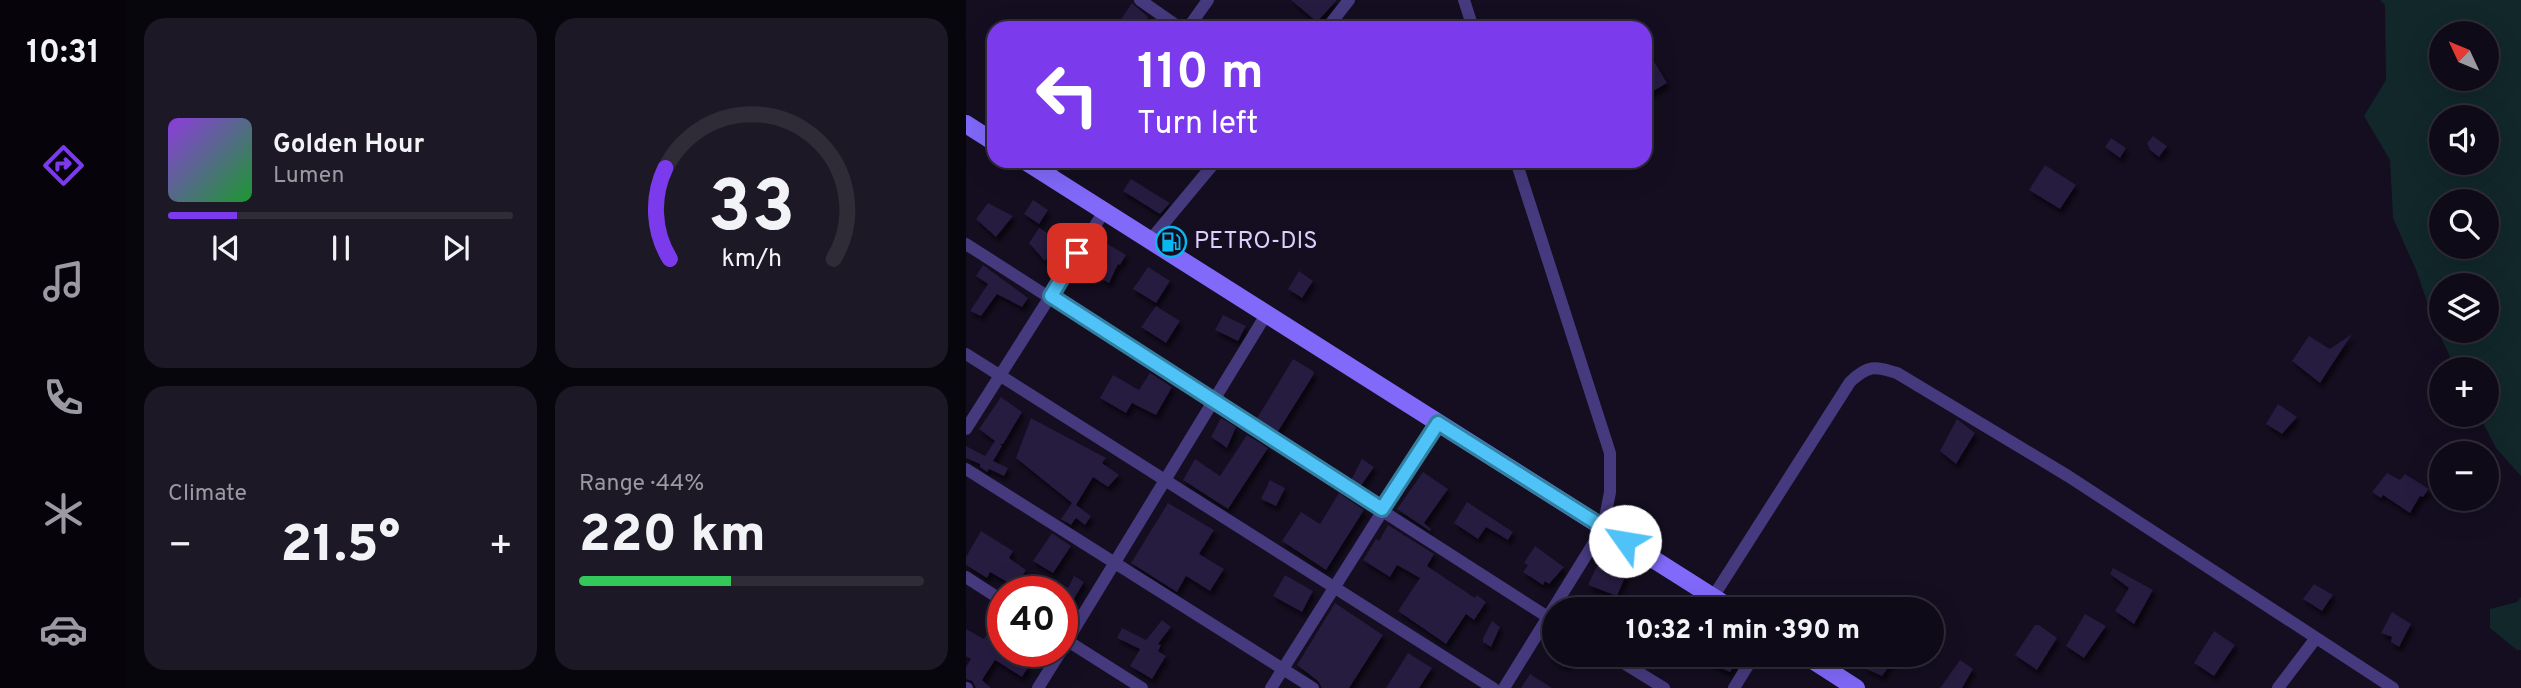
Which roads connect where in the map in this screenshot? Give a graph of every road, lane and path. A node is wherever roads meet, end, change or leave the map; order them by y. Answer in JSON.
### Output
{"nodes":[{"id":1,"x":1140,"y":0,"type":"edge"},
{"id":2,"x":1208,"y":0,"type":"edge"},
{"id":3,"x":1349,"y":0,"type":"edge"},
{"id":4,"x":1464,"y":0,"type":"edge"},
{"id":5,"x":1161,"y":21,"type":"edge"},
{"id":6,"x":1193,"y":21,"type":"edge"},
{"id":7,"x":1332,"y":21,"type":"edge"},
{"id":8,"x":1471,"y":21,"type":"edge"},
{"id":9,"x":966,"y":124,"type":"edge"},
{"id":10,"x":987,"y":138,"type":"edge"},
{"id":11,"x":1053,"y":168,"type":"edge"},
{"id":12,"x":1210,"y":168,"type":"edge"},
{"id":13,"x":1518,"y":168,"type":"edge"},
{"id":14,"x":1105,"y":210,"type":"junction"},
{"id":15,"x":1151,"y":240,"type":"junction"},
{"id":16,"x":966,"y":244,"type":"edge"},
{"id":17,"x":1051,"y":296,"type":"junction"},
{"id":18,"x":1266,"y":313,"type":"junction"},
{"id":19,"x":966,"y":354,"type":"edge"},
{"id":20,"x":1000,"y":376,"type":"junction"},
{"id":21,"x":1214,"y":402,"type":"junction"},
{"id":22,"x":1438,"y":423,"type":"junction"},
{"id":23,"x":966,"y":429,"type":"edge"},
{"id":24,"x":966,"y":469,"type":"edge"},
{"id":25,"x":1166,"y":481,"type":"junction"},
{"id":26,"x":1382,"y":509,"type":"junction"},
{"id":27,"x":1603,"y":528,"type":"junction"},
{"id":28,"x":1115,"y":563,"type":"junction"},
{"id":29,"x":966,"y":578,"type":"edge"},
{"id":30,"x":1334,"y":587,"type":"junction"},
{"id":31,"x":987,"y":591,"type":"edge"},
{"id":32,"x":1564,"y":597,"type":"edge"},
{"id":33,"x":1713,"y":597,"type":"joint"},
{"id":34,"x":1542,"y":614,"type":"edge"},
{"id":35,"x":1078,"y":621,"type":"edge"},
{"id":36,"x":1542,"y":633,"type":"edge"},
{"id":37,"x":2316,"y":638,"type":"junction"},
{"id":38,"x":1078,"y":653,"type":"edge"},
{"id":39,"x":1050,"y":667,"type":"edge"},
{"id":40,"x":1630,"y":667,"type":"edge"},
{"id":41,"x":1747,"y":667,"type":"edge"},
{"id":42,"x":1823,"y":667,"type":"edge"},
{"id":43,"x":1283,"y":669,"type":"junction"},
{"id":44,"x":1038,"y":688,"type":"edge"},
{"id":45,"x":1142,"y":688,"type":"edge"},
{"id":46,"x":1271,"y":688,"type":"edge"},
{"id":47,"x":1313,"y":688,"type":"edge"},
{"id":48,"x":1493,"y":688,"type":"edge"},
{"id":49,"x":1504,"y":688,"type":"edge"},
{"id":50,"x":1664,"y":688,"type":"edge"},
{"id":51,"x":1734,"y":688,"type":"edge"},
{"id":52,"x":1856,"y":688,"type":"edge"},
{"id":53,"x":2278,"y":688,"type":"edge"},
{"id":54,"x":2393,"y":688,"type":"edge"}],
"edges":[{"from":1,"to":5,"type":"street"},
{"from":2,"to":6,"type":"street"},
{"from":3,"to":7,"type":"street"},
{"from":4,"to":8,"type":"street"},
{"from":9,"to":10,"type":"street"},
{"from":11,"to":14,"type":"street"},
{"from":12,"to":15,"type":"street"},
{"from":13,"to":27,"type":"street"},
{"from":14,"to":15,"type":"street"},
{"from":14,"to":17,"type":"street"},
{"from":15,"to":18,"type":"street"},
{"from":16,"to":17,"type":"street"},
{"from":17,"to":20,"type":"street"},
{"from":17,"to":21,"type":"street"},
{"from":18,"to":21,"type":"street"},
{"from":18,"to":22,"type":"street"},
{"from":19,"to":20,"type":"street"},
{"from":20,"to":23,"type":"street"},
{"from":20,"to":25,"type":"street"},
{"from":21,"to":25,"type":"street"},
{"from":21,"to":26,"type":"street"},
{"from":22,"to":26,"type":"street"},
{"from":22,"to":27,"type":"street"},
{"from":24,"to":28,"type":"street"},
{"from":25,"to":28,"type":"street"},
{"from":25,"to":30,"type":"street"},
{"from":26,"to":30,"type":"street"},
{"from":26,"to":34,"type":"street"},
{"from":27,"to":32,"type":"street"},
{"from":27,"to":33,"type":"street"},
{"from":28,"to":35,"type":"street"},
{"from":28,"to":43,"type":"street"},
{"from":29,"to":31,"type":"street"},
{"from":30,"to":43,"type":"street"},
{"from":30,"to":48,"type":"street"},
{"from":33,"to":37,"type":"street"},
{"from":36,"to":49,"type":"street"},
{"from":37,"to":53,"type":"street"},
{"from":37,"to":54,"type":"street"},
{"from":38,"to":45,"type":"street"},
{"from":39,"to":44,"type":"street"},
{"from":40,"to":50,"type":"street"},
{"from":41,"to":51,"type":"street"},
{"from":42,"to":52,"type":"street"},
{"from":43,"to":46,"type":"street"},
{"from":43,"to":47,"type":"street"}]}
